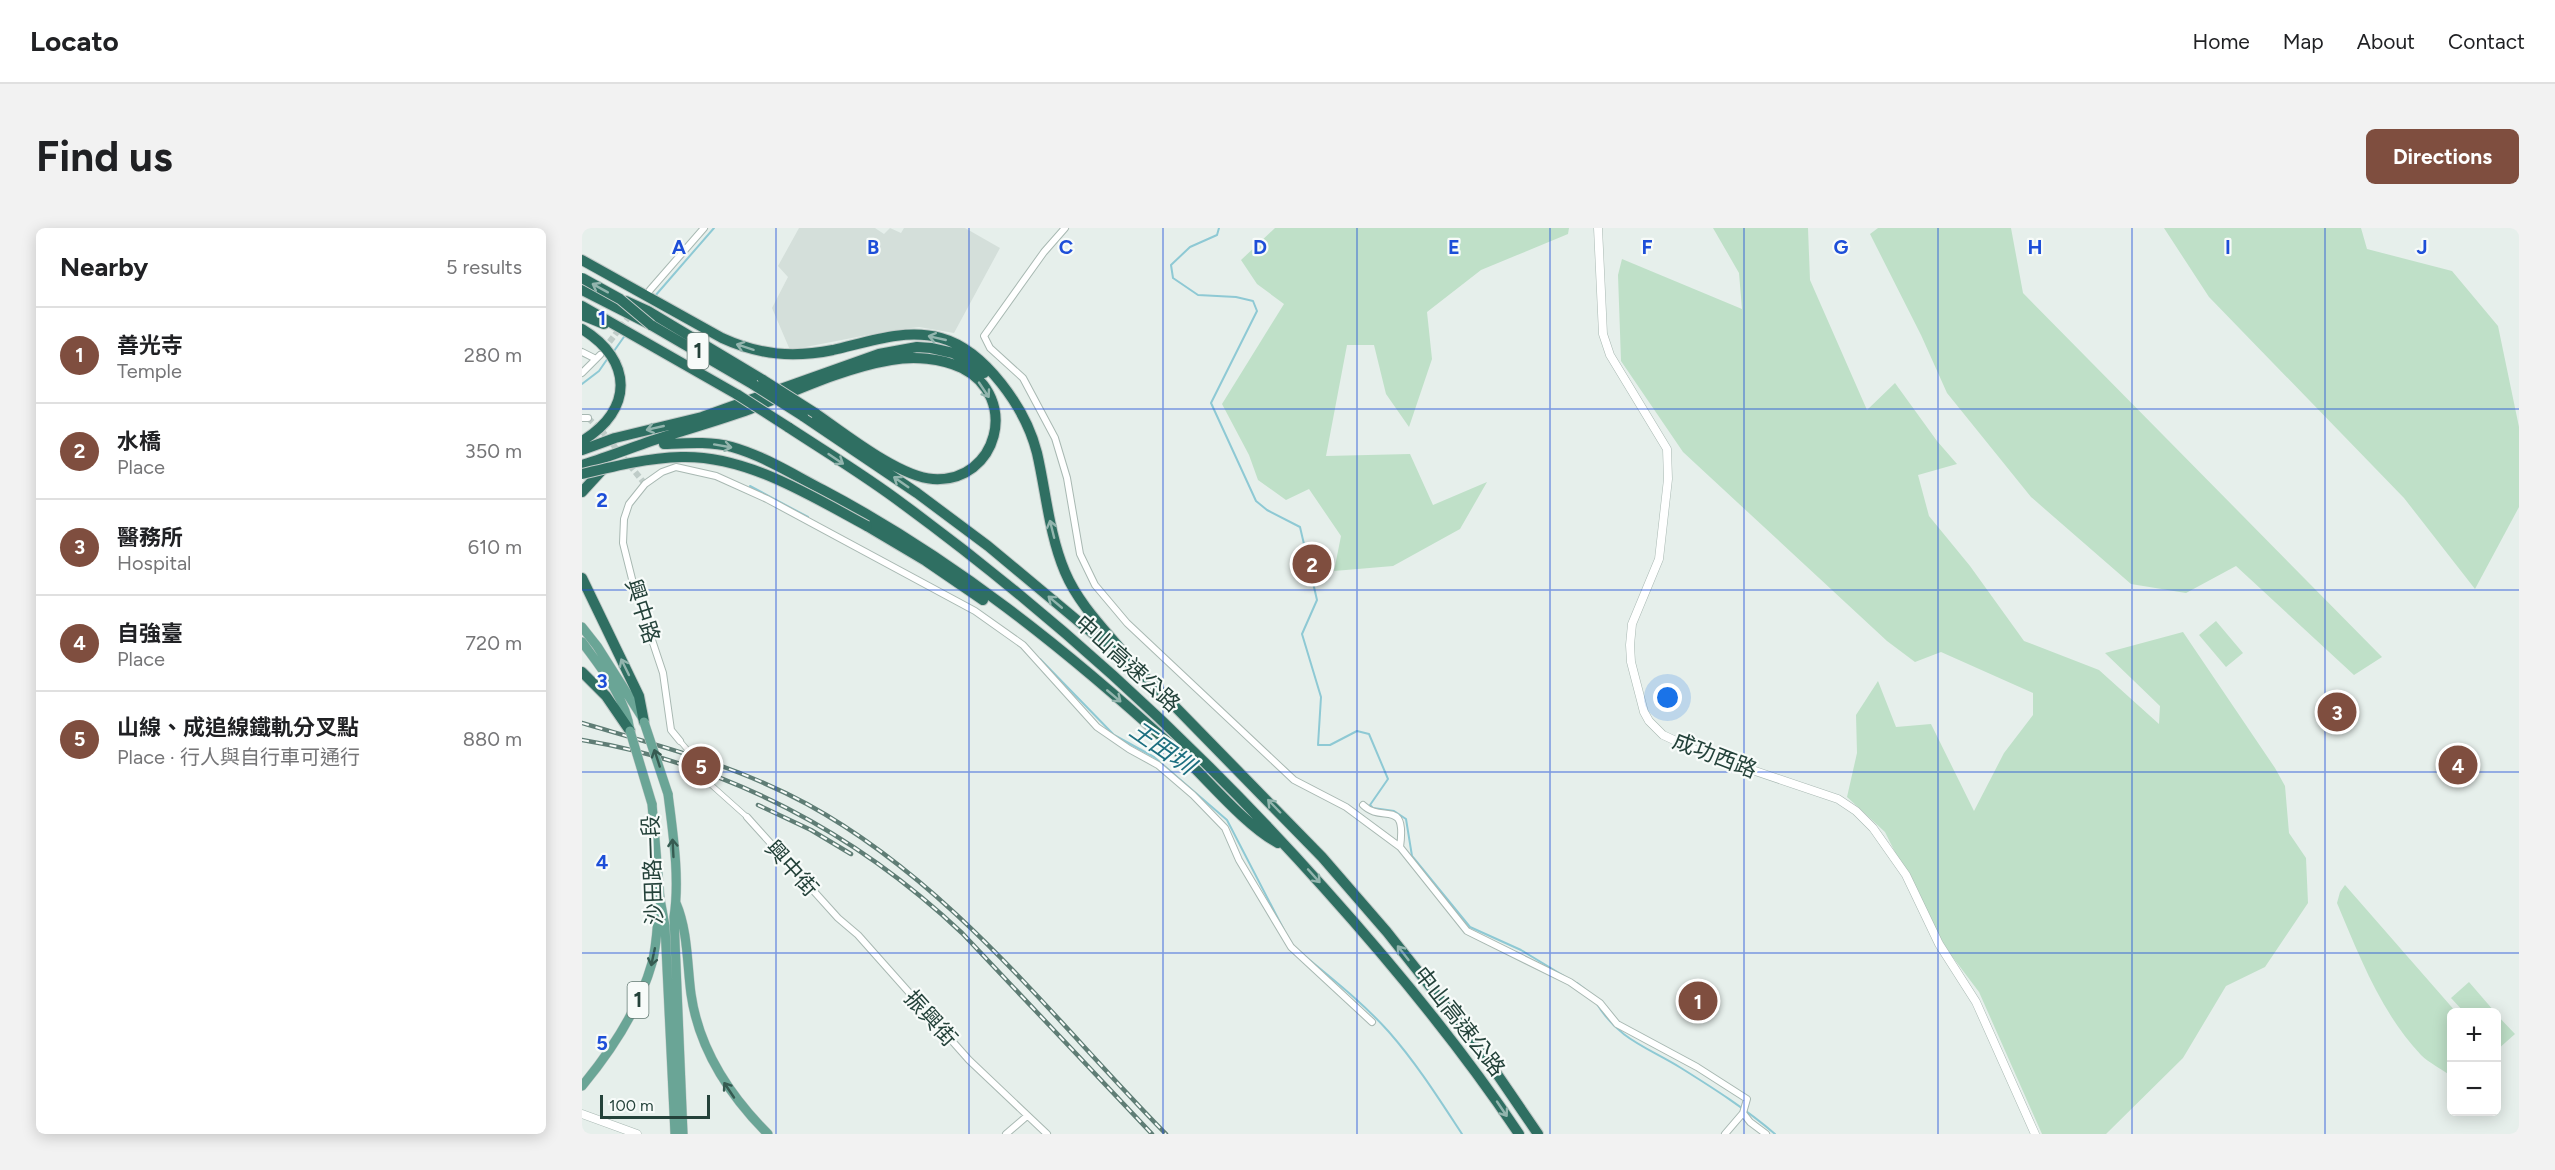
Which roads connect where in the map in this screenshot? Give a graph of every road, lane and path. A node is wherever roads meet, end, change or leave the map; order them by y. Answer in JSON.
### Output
{"nodes":[{"id":1,"x":704,"y":228,"type":"edge"},
{"id":2,"x":1065,"y":228,"type":"edge"},
{"id":3,"x":1598,"y":228,"type":"edge"},
{"id":4,"x":582,"y":260,"type":"edge"},
{"id":5,"x":582,"y":278,"type":"edge"},
{"id":6,"x":582,"y":290,"type":"edge"},
{"id":7,"x":652,"y":296,"type":"junction"},
{"id":8,"x":620,"y":299,"type":"junction"},
{"id":9,"x":582,"y":306,"type":"edge"},
{"id":10,"x":582,"y":315,"type":"edge"},
{"id":11,"x":643,"y":317,"type":"junction"},
{"id":12,"x":582,"y":329,"type":"edge"},
{"id":13,"x":624,"y":330,"type":"junction"},
{"id":14,"x":582,"y":352,"type":"edge"},
{"id":15,"x":604,"y":356,"type":"junction"},
{"id":16,"x":582,"y":373,"type":"edge"},
{"id":17,"x":758,"y":382,"type":"junction"},
{"id":18,"x":1003,"y":389,"type":"junction"},
{"id":19,"x":736,"y":414,"type":"junction"},
{"id":20,"x":582,"y":441,"type":"edge"},
{"id":21,"x":664,"y":444,"type":"junction"},
{"id":22,"x":582,"y":450,"type":"edge"},
{"id":23,"x":582,"y":465,"type":"edge"},
{"id":24,"x":582,"y":474,"type":"edge"},
{"id":25,"x":582,"y":492,"type":"edge"},
{"id":26,"x":582,"y":578,"type":"edge"},
{"id":27,"x":582,"y":627,"type":"edge"},
{"id":28,"x":582,"y":642,"type":"edge"},
{"id":29,"x":1084,"y":670,"type":"junction"},
{"id":30,"x":582,"y":672,"type":"edge"},
{"id":31,"x":1151,"y":682,"type":"junction"},
{"id":32,"x":645,"y":722,"type":"junction"},
{"id":33,"x":630,"y":731,"type":"junction"},
{"id":34,"x":680,"y":741,"type":"joint"},
{"id":35,"x":1363,"y":805,"type":"dead end"},
{"id":36,"x":747,"y":817,"type":"joint"},
{"id":37,"x":1400,"y":848,"type":"junction"},
{"id":38,"x":1289,"y":849,"type":"junction"},
{"id":39,"x":660,"y":899,"type":"junction"},
{"id":40,"x":676,"y":903,"type":"junction"},
{"id":41,"x":838,"y":918,"type":"joint"},
{"id":42,"x":1372,"y":1022,"type":"dead end"},
{"id":43,"x":676,"y":1073,"type":"junction"},
{"id":44,"x":582,"y":1086,"type":"edge"},
{"id":45,"x":1744,"y":1110,"type":"junction"},
{"id":46,"x":583,"y":1115,"type":"edge"},
{"id":47,"x":1027,"y":1116,"type":"junction"},
{"id":48,"x":637,"y":1134,"type":"edge"},
{"id":49,"x":675,"y":1134,"type":"edge"},
{"id":50,"x":683,"y":1134,"type":"edge"},
{"id":51,"x":768,"y":1134,"type":"edge"},
{"id":52,"x":1006,"y":1134,"type":"edge"},
{"id":53,"x":1047,"y":1134,"type":"edge"},
{"id":54,"x":1519,"y":1134,"type":"edge"},
{"id":55,"x":1538,"y":1134,"type":"edge"},
{"id":56,"x":1725,"y":1134,"type":"edge"},
{"id":57,"x":1767,"y":1134,"type":"edge"},
{"id":58,"x":2035,"y":1134,"type":"edge"}],
"edges":[{"from":1,"to":7,"type":"street"},
{"from":2,"to":37,"type":"street"},
{"from":3,"to":58,"type":"street","name":"成功西路"},
{"from":4,"to":7,"type":"highway"},
{"from":8,"to":5,"type":"highway","name":"中山高速公路","number":"1","one_way":true,"bridge":true},
{"from":6,"to":11,"type":"highway","name":"中山高速公路","number":"1"},
{"from":18,"to":7,"type":"highway","one_way":true},
{"from":8,"to":11,"type":"highway","name":"中山高速公路","number":"1","bridge":true},
{"from":8,"to":11,"type":"highway"},
{"from":9,"to":13,"type":"highway","name":"中山高速公路","number":"1"},
{"from":10,"to":13,"type":"highway","name":"中山高速公路"},
{"from":11,"to":17,"type":"highway","name":"中山高速公路","number":"1"},
{"from":12,"to":15,"type":"highway"},
{"from":13,"to":38,"type":"highway","name":"中山高速公路","number":"1","one_way":true,"bridge":true},
{"from":14,"to":15,"type":"street"},
{"from":15,"to":16,"type":"street"},
{"from":15,"to":20,"type":"highway"},
{"from":19,"to":17,"type":"highway","one_way":true,"bridge":true},
{"from":31,"to":17,"type":"highway","name":"中山高速公路","number":"1","one_way":true,"bridge":true},
{"from":18,"to":22,"type":"highway","one_way":true},
{"from":31,"to":18,"type":"highway","one_way":true},
{"from":19,"to":21,"type":"highway"},
{"from":19,"to":23,"type":"highway"},
{"from":21,"to":25,"type":"highway"},
{"from":21,"to":29,"type":"highway","one_way":true},
{"from":24,"to":29,"type":"highway","bridge":true},
{"from":32,"to":26,"type":"highway","one_way":true},
{"from":27,"to":32,"type":"main road","name":"沙田路一段","number":"1"},
{"from":28,"to":33,"type":"main road","name":"沙田路一段","number":"1"},
{"from":29,"to":38,"type":"highway","one_way":true},
{"from":30,"to":33,"type":"highway"},
{"from":55,"to":31,"type":"highway","name":"中山高速公路","number":"1","one_way":true},
{"from":40,"to":32,"type":"main road","name":"沙田路一段","number":"1","one_way":true,"bridge":true},
{"from":33,"to":39,"type":"main road","name":"沙田路一段","number":"1","bridge":true},
{"from":34,"to":36,"type":"street"},
{"from":34,"to":42,"type":"street","name":"興中路"},
{"from":35,"to":37,"type":"street"},
{"from":36,"to":41,"type":"street","name":"興中街"},
{"from":37,"to":45,"type":"street"},
{"from":38,"to":54,"type":"highway","name":"中山高速公路","number":"1","one_way":true},
{"from":39,"to":43,"type":"main road","name":"沙田路一段","number":"1"},
{"from":39,"to":44,"type":"main road","name":"沙田路一段","number":"1","one_way":true},
{"from":40,"to":43,"type":"main road","name":"沙田路一段","number":"1"},
{"from":51,"to":40,"type":"main road","one_way":true},
{"from":41,"to":47,"type":"street","name":"振興街"},
{"from":43,"to":49,"type":"main road","name":"沙田路一段","number":"1"},
{"from":43,"to":50,"type":"main road","name":"沙田路一段","number":"1"},
{"from":45,"to":56,"type":"street"},
{"from":45,"to":57,"type":"street"},
{"from":46,"to":48,"type":"street"},
{"from":47,"to":52,"type":"street"},
{"from":47,"to":53,"type":"street","name":"振興街"}]}
